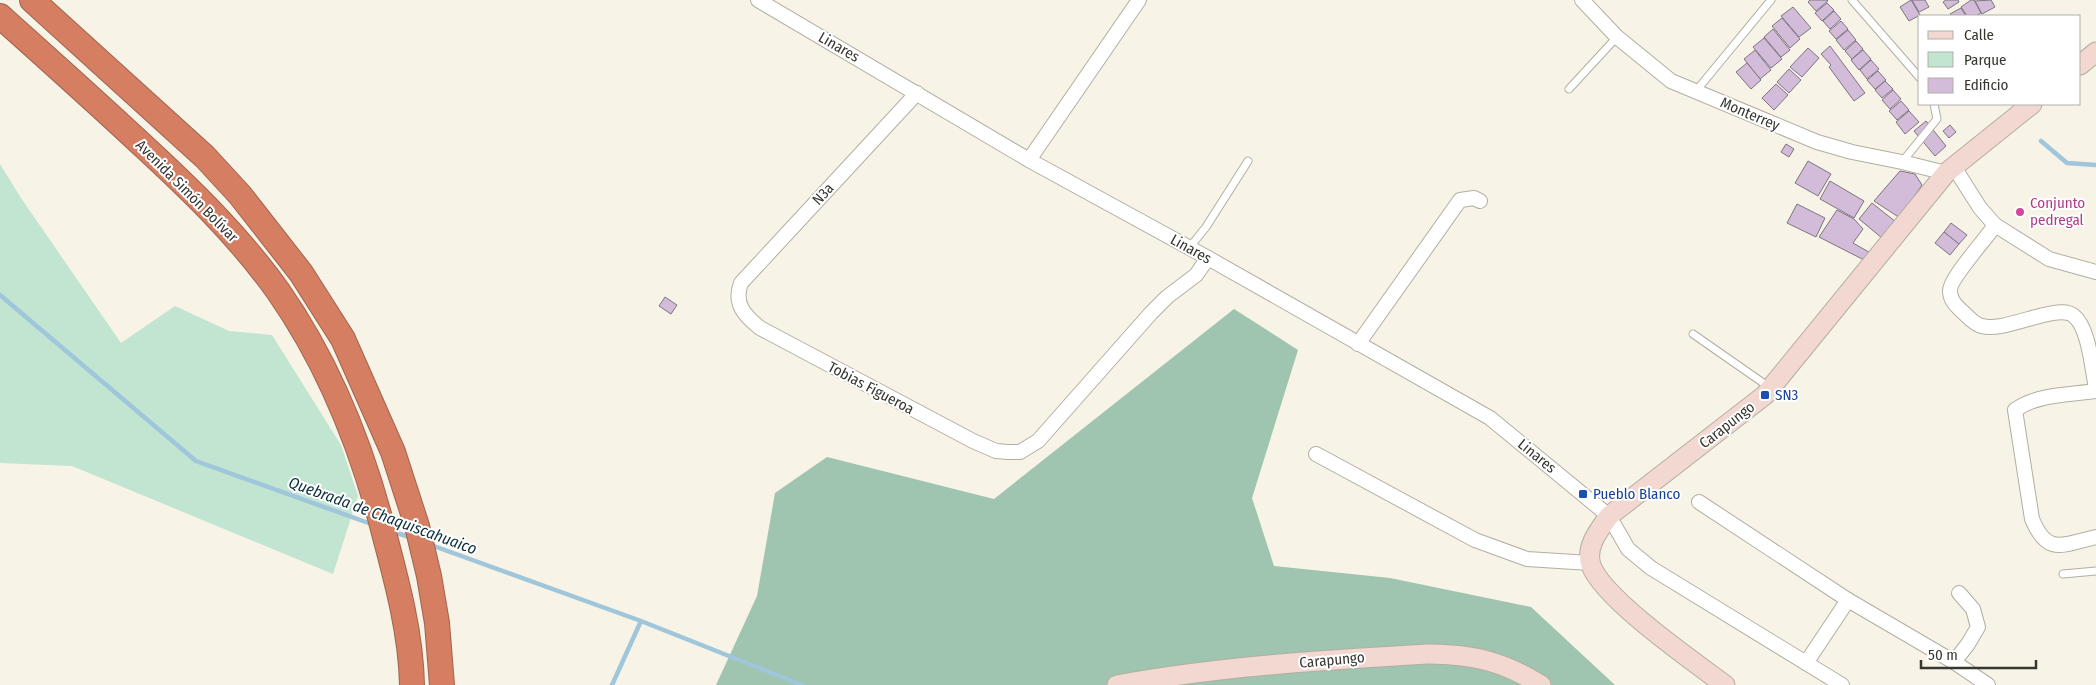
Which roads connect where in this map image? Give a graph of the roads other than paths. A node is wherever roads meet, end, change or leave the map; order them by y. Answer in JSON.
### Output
{"nodes":[{"id":1,"x":32,"y":0,"type":"edge"},
{"id":2,"x":758,"y":0,"type":"edge"},
{"id":3,"x":1139,"y":0,"type":"edge"},
{"id":4,"x":1582,"y":0,"type":"edge"},
{"id":5,"x":1771,"y":0,"type":"edge"},
{"id":6,"x":1852,"y":0,"type":"edge"},
{"id":7,"x":0,"y":16,"type":"edge"},
{"id":8,"x":1617,"y":37,"type":"junction"},
{"id":9,"x":2096,"y":52,"type":"edge"},
{"id":10,"x":2081,"y":64,"type":"edge"},
{"id":11,"x":1918,"y":76,"type":"edge"},
{"id":12,"x":1569,"y":89,"type":"dead end"},
{"id":13,"x":1696,"y":91,"type":"junction"},
{"id":14,"x":917,"y":93,"type":"junction"},
{"id":15,"x":1934,"y":105,"type":"edge"},
{"id":16,"x":2031,"y":105,"type":"edge"},
{"id":17,"x":1029,"y":160,"type":"junction"},
{"id":18,"x":1248,"y":161,"type":"dead end"},
{"id":19,"x":1902,"y":162,"type":"junction"},
{"id":20,"x":1950,"y":170,"type":"junction"},
{"id":21,"x":1480,"y":201,"type":"dead end"},
{"id":22,"x":1995,"y":225,"type":"junction"},
{"id":23,"x":1189,"y":248,"type":"junction"},
{"id":24,"x":1208,"y":258,"type":"junction"},
{"id":25,"x":2096,"y":272,"type":"edge"},
{"id":26,"x":738,"y":298,"type":"joint"},
{"id":27,"x":1693,"y":334,"type":"dead end"},
{"id":28,"x":1358,"y":344,"type":"junction"},
{"id":29,"x":1772,"y":388,"type":"junction"},
{"id":30,"x":2096,"y":390,"type":"edge"},
{"id":31,"x":1316,"y":454,"type":"dead end"},
{"id":32,"x":1699,"y":502,"type":"dead end"},
{"id":33,"x":1609,"y":516,"type":"junction"},
{"id":34,"x":2096,"y":537,"type":"edge"},
{"id":35,"x":1590,"y":564,"type":"junction"},
{"id":36,"x":2096,"y":571,"type":"edge"},
{"id":37,"x":2063,"y":574,"type":"dead end"},
{"id":38,"x":1959,"y":593,"type":"dead end"},
{"id":39,"x":1848,"y":600,"type":"junction"},
{"id":40,"x":1954,"y":662,"type":"junction"},
{"id":41,"x":1806,"y":663,"type":"junction"},
{"id":42,"x":412,"y":685,"type":"edge"},
{"id":43,"x":442,"y":685,"type":"edge"},
{"id":44,"x":1117,"y":685,"type":"edge"},
{"id":45,"x":1541,"y":685,"type":"edge"},
{"id":46,"x":1725,"y":685,"type":"edge"},
{"id":47,"x":1842,"y":685,"type":"edge"},
{"id":48,"x":1988,"y":685,"type":"edge"}],
"edges":[{"from":1,"to":43,"type":"highway"},
{"from":2,"to":14,"type":"street","name":"Linares"},
{"from":3,"to":17,"type":"street"},
{"from":4,"to":8,"type":"street","name":"Monterrey"},
{"from":5,"to":13,"type":"lane"},
{"from":6,"to":11,"type":"lane"},
{"from":7,"to":42,"type":"highway","name":"Avenida Simón Bolívar"},
{"from":8,"to":12,"type":"lane"},
{"from":8,"to":13,"type":"street","name":"Monterrey"},
{"from":9,"to":10,"type":"street"},
{"from":13,"to":19,"type":"street","name":"Monterrey"},
{"from":14,"to":17,"type":"street","name":"Linares"},
{"from":14,"to":26,"type":"street","name":"N3a"},
{"from":15,"to":19,"type":"lane"},
{"from":16,"to":20,"type":"street","name":"Carapungo"},
{"from":17,"to":23,"type":"street","name":"Linares"},
{"from":18,"to":23,"type":"lane"},
{"from":19,"to":20,"type":"street","name":"Monterrey"},
{"from":20,"to":22,"type":"street"},
{"from":20,"to":29,"type":"street","name":"Carapungo"},
{"from":21,"to":28,"type":"street"},
{"from":22,"to":25,"type":"street"},
{"from":22,"to":30,"type":"street"},
{"from":23,"to":24,"type":"street","name":"Linares"},
{"from":24,"to":26,"type":"street","name":"Tobias Figueroa"},
{"from":24,"to":28,"type":"street","name":"Linares"},
{"from":27,"to":29,"type":"lane"},
{"from":28,"to":33,"type":"street","name":"Linares"},
{"from":29,"to":33,"type":"street","name":"Carapungo"},
{"from":30,"to":34,"type":"street"},
{"from":31,"to":35,"type":"street"},
{"from":32,"to":39,"type":"street"},
{"from":33,"to":35,"type":"street","name":"Carapungo"},
{"from":33,"to":41,"type":"street"},
{"from":35,"to":46,"type":"street"},
{"from":36,"to":37,"type":"lane"},
{"from":38,"to":40,"type":"street"},
{"from":39,"to":40,"type":"street"},
{"from":39,"to":41,"type":"street"},
{"from":40,"to":48,"type":"street"},
{"from":41,"to":47,"type":"street"},
{"from":44,"to":45,"type":"street","name":"Carapungo"}]}
